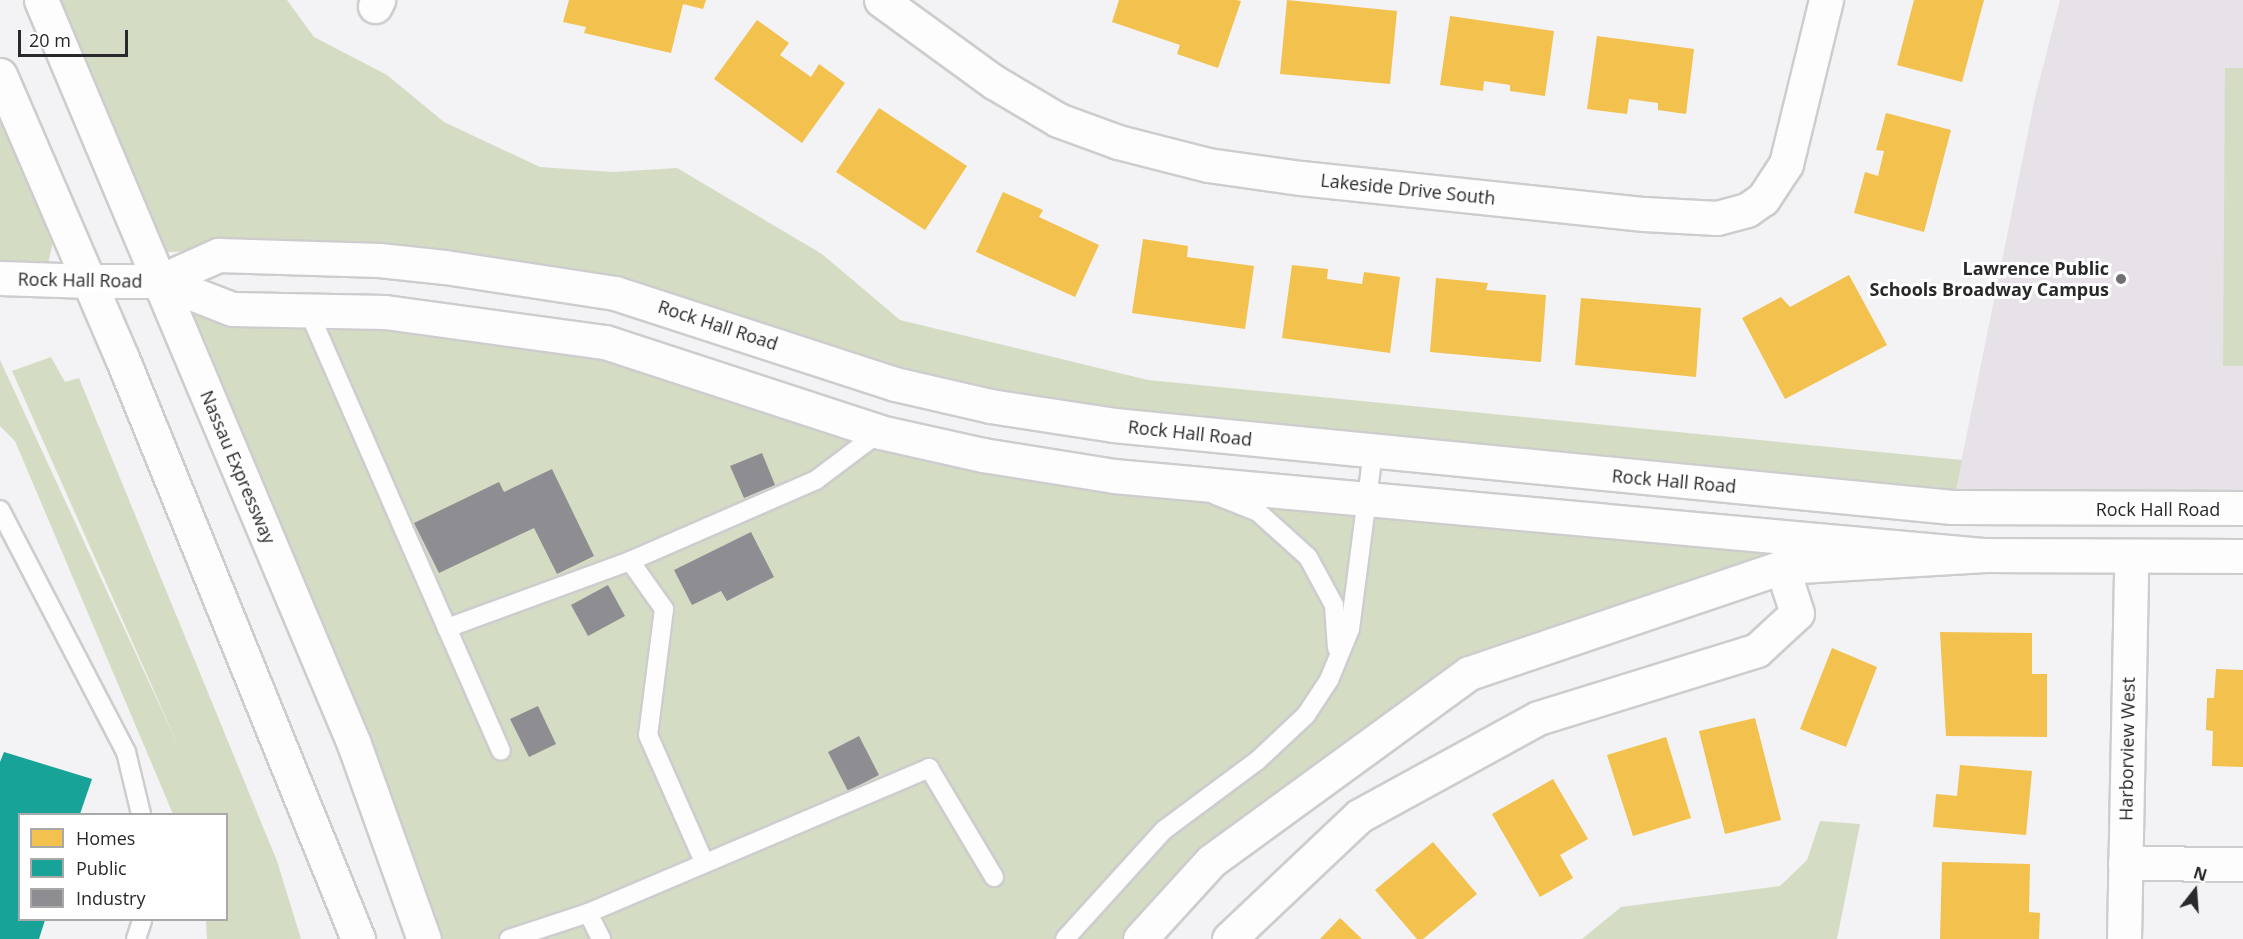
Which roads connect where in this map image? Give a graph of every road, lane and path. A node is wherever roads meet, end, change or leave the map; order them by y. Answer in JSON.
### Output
{"nodes":[{"id":1,"x":40,"y":0,"type":"edge"},
{"id":2,"x":881,"y":0,"type":"edge"},
{"id":3,"x":1826,"y":0,"type":"edge"},
{"id":4,"x":0,"y":75,"type":"edge"},
{"id":5,"x":0,"y":278,"type":"edge"},
{"id":6,"x":90,"y":281,"type":"junction"},
{"id":7,"x":160,"y":281,"type":"junction"},
{"id":8,"x":308,"y":310,"type":"junction"},
{"id":9,"x":880,"y":432,"type":"junction"},
{"id":10,"x":1373,"y":452,"type":"junction"},
{"id":11,"x":1183,"y":483,"type":"junction"},
{"id":12,"x":1368,"y":500,"type":"junction"},
{"id":13,"x":2243,"y":508,"type":"edge"},
{"id":14,"x":0,"y":510,"type":"edge"},
{"id":15,"x":1982,"y":555,"type":"junction"},
{"id":16,"x":2243,"y":556,"type":"edge"},
{"id":17,"x":2131,"y":558,"type":"junction"},
{"id":18,"x":630,"y":561,"type":"junction"},
{"id":19,"x":1782,"y":567,"type":"junction"},
{"id":20,"x":447,"y":628,"type":"junction"},
{"id":21,"x":1329,"y":680,"type":"junction"},
{"id":22,"x":501,"y":751,"type":"dead end"},
{"id":23,"x":141,"y":813,"type":"edge"},
{"id":24,"x":704,"y":862,"type":"junction"},
{"id":25,"x":2125,"y":863,"type":"junction"},
{"id":26,"x":2243,"y":864,"type":"edge"},
{"id":27,"x":994,"y":878,"type":"dead end"},
{"id":28,"x":588,"y":913,"type":"junction"},
{"id":29,"x":142,"y":921,"type":"edge"},
{"id":30,"x":136,"y":939,"type":"edge"},
{"id":31,"x":358,"y":939,"type":"edge"},
{"id":32,"x":424,"y":939,"type":"edge"},
{"id":33,"x":509,"y":939,"type":"edge"},
{"id":34,"x":601,"y":939,"type":"edge"},
{"id":35,"x":1065,"y":939,"type":"edge"},
{"id":36,"x":1140,"y":939,"type":"edge"},
{"id":37,"x":1230,"y":939,"type":"edge"},
{"id":38,"x":2124,"y":939,"type":"edge"}],
"edges":[{"from":1,"to":7,"type":"main road","name":"Nassau Expressway"},
{"from":2,"to":3,"type":"main road","name":"Lakeside Drive South"},
{"from":4,"to":6,"type":"main road"},
{"from":5,"to":6,"type":"main road","name":"Rock Hall Road"},
{"from":6,"to":7,"type":"main road","name":"Rock Hall Road"},
{"from":6,"to":31,"type":"main road"},
{"from":7,"to":8,"type":"main road","name":"Rock Hall Road"},
{"from":7,"to":10,"type":"main road","name":"Rock Hall Road"},
{"from":7,"to":32,"type":"main road","name":"Nassau Expressway"},
{"from":8,"to":9,"type":"main road","name":"Rock Hall Road"},
{"from":8,"to":20,"type":"lane"},
{"from":9,"to":11,"type":"main road","name":"Rock Hall Road"},
{"from":9,"to":18,"type":"lane"},
{"from":10,"to":12,"type":"lane"},
{"from":10,"to":13,"type":"main road","name":"Rock Hall Road"},
{"from":11,"to":12,"type":"main road","name":"Rock Hall Road"},
{"from":11,"to":21,"type":"lane"},
{"from":12,"to":15,"type":"main road","name":"Rock Hall Road"},
{"from":12,"to":21,"type":"lane"},
{"from":14,"to":23,"type":"lane"},
{"from":15,"to":17,"type":"main road","name":"Rock Hall Road"},
{"from":15,"to":19,"type":"main road"},
{"from":16,"to":17,"type":"main road","name":"Rock Hall Road"},
{"from":17,"to":25,"type":"main road","name":"Harborview West"},
{"from":18,"to":20,"type":"lane"},
{"from":18,"to":24,"type":"lane"},
{"from":19,"to":36,"type":"main road"},
{"from":19,"to":37,"type":"main road"},
{"from":20,"to":22,"type":"lane"},
{"from":21,"to":35,"type":"lane"},
{"from":24,"to":27,"type":"lane"},
{"from":24,"to":28,"type":"lane"},
{"from":25,"to":26,"type":"main road"},
{"from":25,"to":38,"type":"main road","name":"Harborview West"},
{"from":28,"to":33,"type":"lane"},
{"from":28,"to":34,"type":"lane"},
{"from":29,"to":30,"type":"lane"}]}
